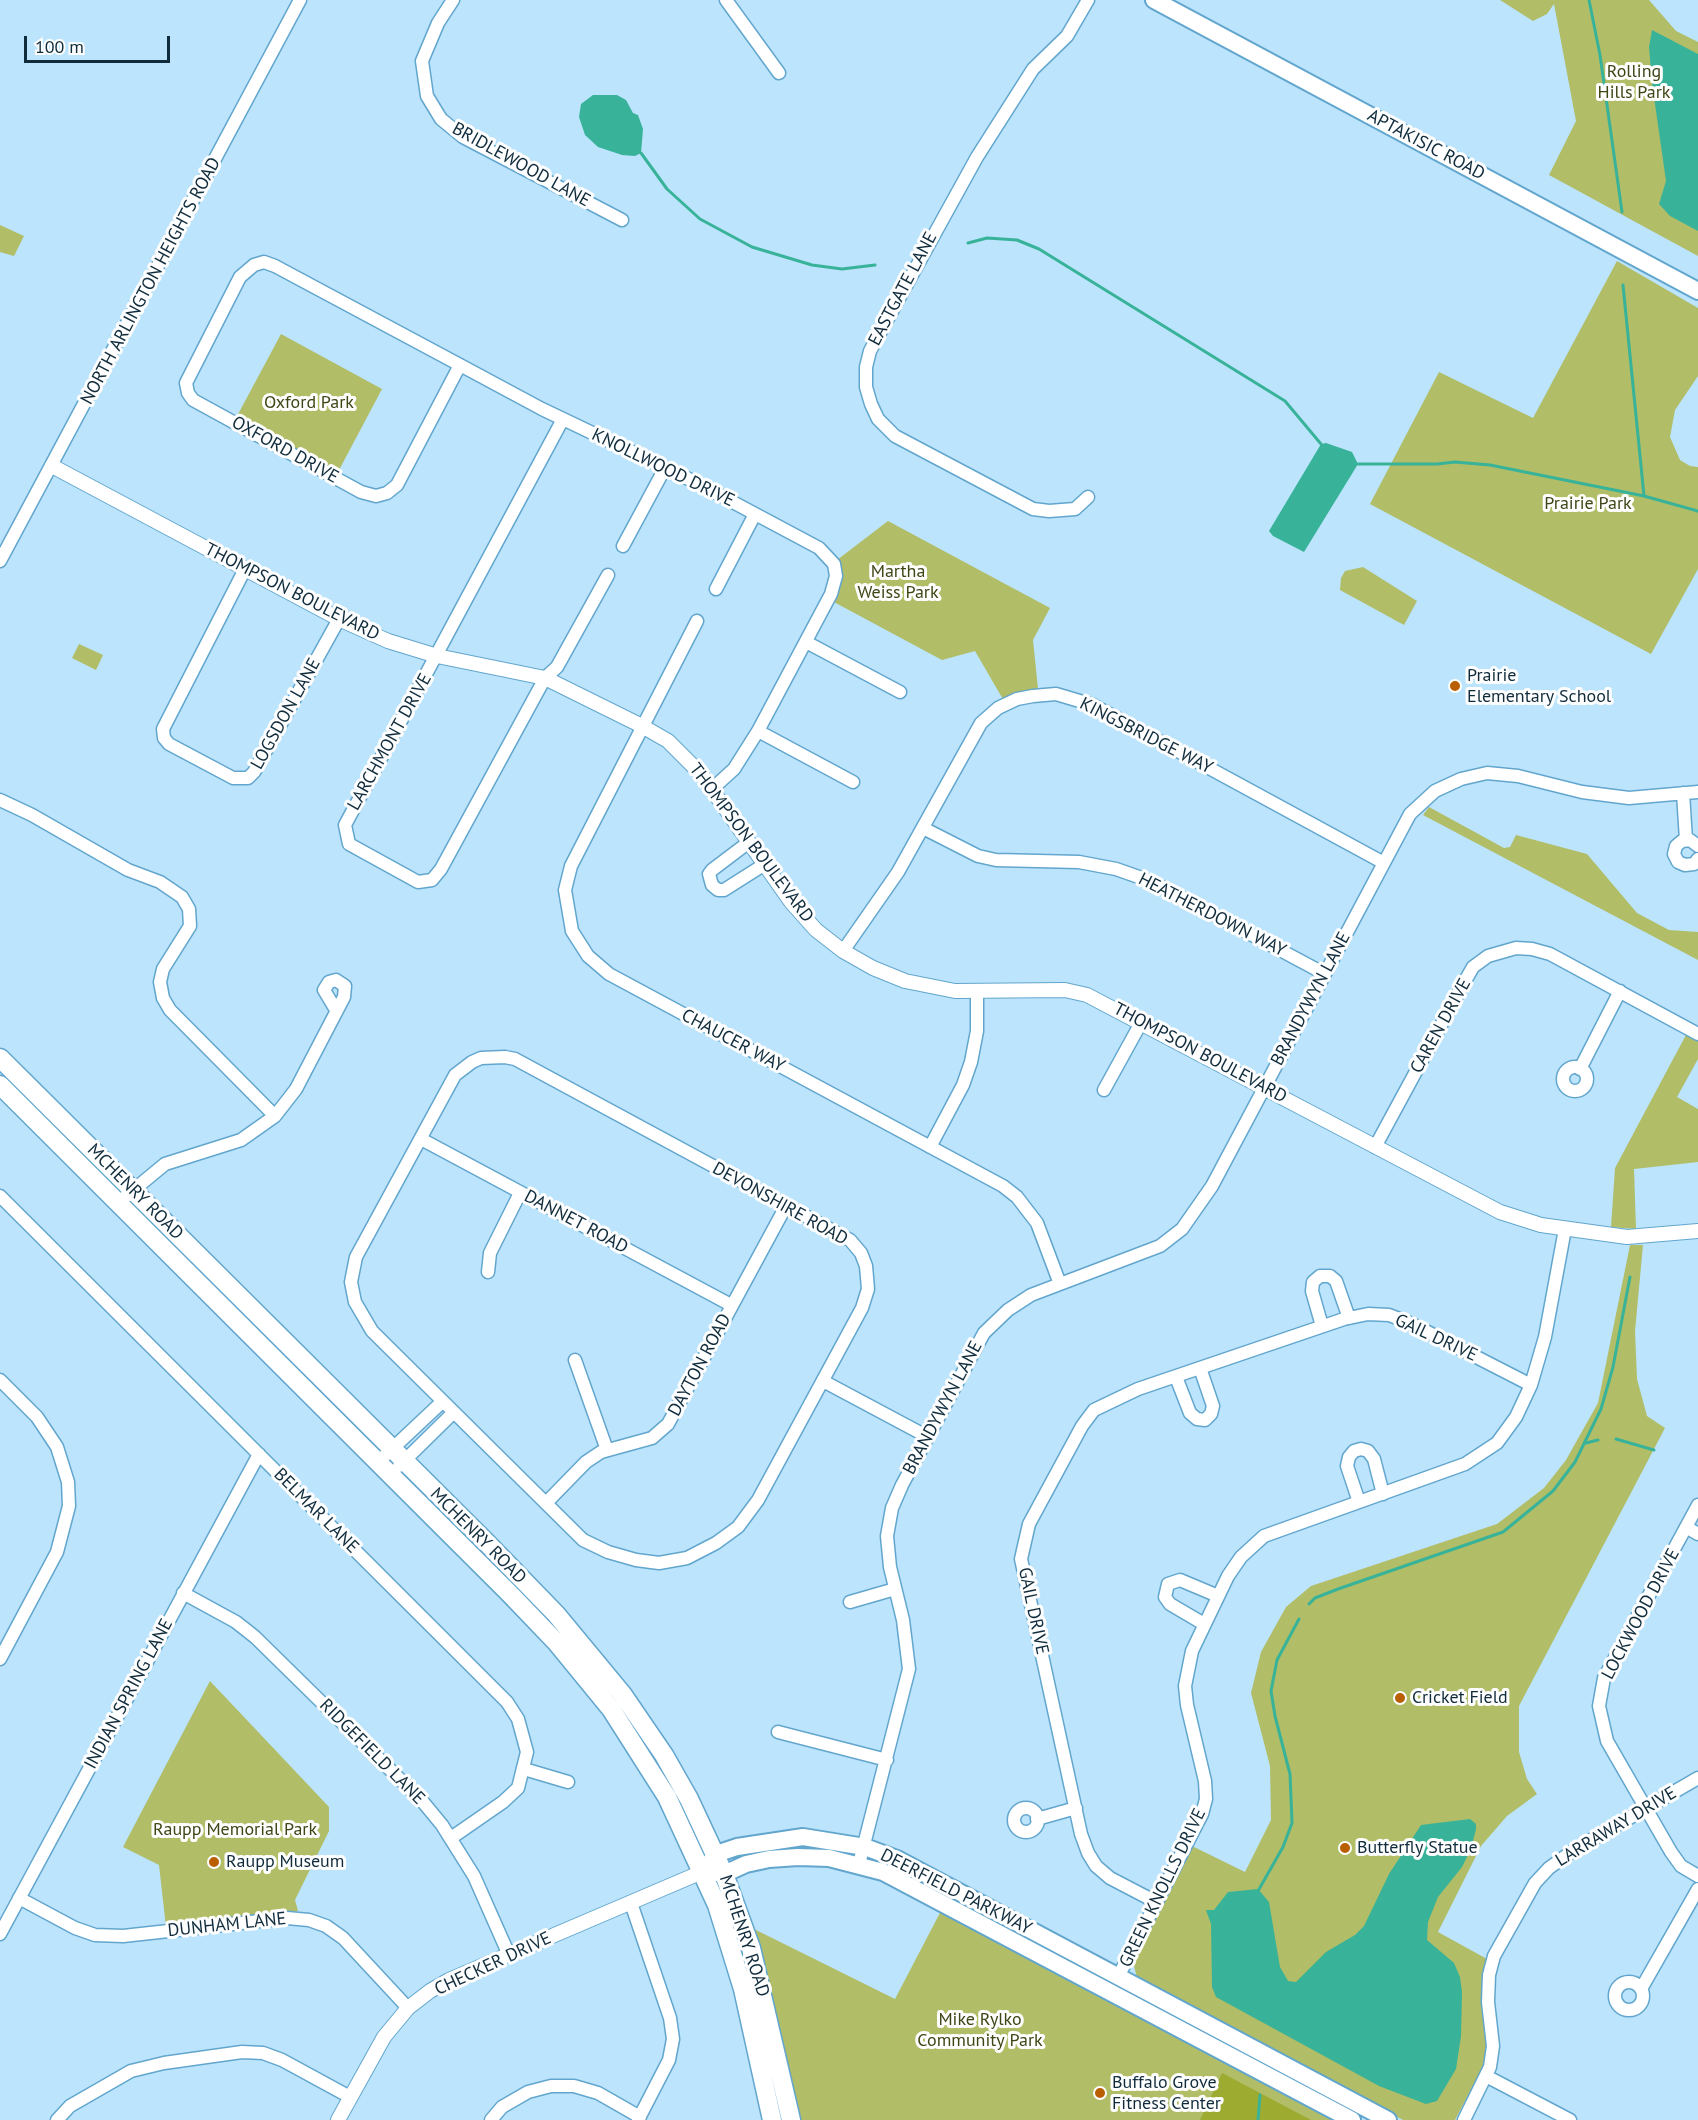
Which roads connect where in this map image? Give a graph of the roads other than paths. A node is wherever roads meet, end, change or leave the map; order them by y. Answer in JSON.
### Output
{"nodes":[{"id":1,"x":300,"y":0,"type":"edge"},
{"id":2,"x":453,"y":0,"type":"edge"},
{"id":3,"x":726,"y":0,"type":"edge"},
{"id":4,"x":1088,"y":0,"type":"edge"},
{"id":5,"x":1154,"y":0,"type":"edge"},
{"id":6,"x":779,"y":73,"type":"dead end"},
{"id":7,"x":622,"y":220,"type":"dead end"},
{"id":8,"x":254,"y":265,"type":"joint"},
{"id":9,"x":1698,"y":291,"type":"edge"},
{"id":10,"x":460,"y":365,"type":"junction"},
{"id":11,"x":563,"y":419,"type":"junction"},
{"id":12,"x":52,"y":466,"type":"junction"},
{"id":13,"x":665,"y":468,"type":"junction"},
{"id":14,"x":1088,"y":496,"type":"dead end"},
{"id":15,"x":755,"y":514,"type":"junction"},
{"id":16,"x":623,"y":546,"type":"dead end"},
{"id":17,"x":0,"y":561,"type":"edge"},
{"id":18,"x":246,"y":569,"type":"junction"},
{"id":19,"x":608,"y":575,"type":"dead end"},
{"id":20,"x":716,"y":589,"type":"dead end"},
{"id":21,"x":339,"y":619,"type":"junction"},
{"id":22,"x":697,"y":621,"type":"dead end"},
{"id":23,"x":806,"y":642,"type":"junction"},
{"id":24,"x":437,"y":656,"type":"junction"},
{"id":25,"x":545,"y":678,"type":"junction"},
{"id":26,"x":900,"y":692,"type":"dead end"},
{"id":27,"x":642,"y":726,"type":"junction"},
{"id":28,"x":758,"y":731,"type":"junction"},
{"id":29,"x":853,"y":782,"type":"dead end"},
{"id":30,"x":711,"y":789,"type":"junction"},
{"id":31,"x":1698,"y":792,"type":"edge"},
{"id":32,"x":1683,"y":794,"type":"junction"},
{"id":33,"x":0,"y":800,"type":"edge"},
{"id":34,"x":923,"y":828,"type":"junction"},
{"id":35,"x":1686,"y":840,"type":"junction"},
{"id":36,"x":749,"y":842,"type":"junction"},
{"id":37,"x":1698,"y":846,"type":"edge"},
{"id":38,"x":1698,"y":859,"type":"edge"},
{"id":39,"x":765,"y":864,"type":"junction"},
{"id":40,"x":1384,"y":864,"type":"junction"},
{"id":41,"x":843,"y":951,"type":"junction"},
{"id":42,"x":1325,"y":974,"type":"junction"},
{"id":43,"x":977,"y":991,"type":"junction"},
{"id":44,"x":1620,"y":991,"type":"junction"},
{"id":45,"x":336,"y":1010,"type":"dead end"},
{"id":46,"x":1142,"y":1021,"type":"junction"},
{"id":47,"x":1698,"y":1034,"type":"edge"},
{"id":48,"x":0,"y":1058,"type":"edge"},
{"id":49,"x":1580,"y":1069,"type":"dead end"},
{"id":50,"x":0,"y":1085,"type":"edge"},
{"id":51,"x":1264,"y":1087,"type":"junction"},
{"id":52,"x":1104,"y":1090,"type":"dead end"},
{"id":53,"x":275,"y":1116,"type":"junction"},
{"id":54,"x":421,"y":1139,"type":"junction"},
{"id":55,"x":930,"y":1147,"type":"junction"},
{"id":56,"x":1376,"y":1147,"type":"junction"},
{"id":57,"x":132,"y":1190,"type":"junction"},
{"id":58,"x":520,"y":1193,"type":"junction"},
{"id":59,"x":0,"y":1196,"type":"edge"},
{"id":60,"x":119,"y":1202,"type":"junction"},
{"id":61,"x":786,"y":1206,"type":"junction"},
{"id":62,"x":1564,"y":1229,"type":"junction"},
{"id":63,"x":1698,"y":1231,"type":"edge"},
{"id":64,"x":488,"y":1272,"type":"dead end"},
{"id":65,"x":1060,"y":1284,"type":"junction"},
{"id":66,"x":731,"y":1305,"type":"junction"},
{"id":67,"x":1349,"y":1318,"type":"junction"},
{"id":68,"x":1322,"y":1326,"type":"junction"},
{"id":69,"x":575,"y":1359,"type":"dead end"},
{"id":70,"x":1200,"y":1368,"type":"junction"},
{"id":71,"x":1176,"y":1377,"type":"junction"},
{"id":72,"x":0,"y":1380,"type":"edge"},
{"id":73,"x":823,"y":1381,"type":"junction"},
{"id":74,"x":1531,"y":1385,"type":"junction"},
{"id":75,"x":442,"y":1402,"type":"junction"},
{"id":76,"x":453,"y":1413,"type":"junction"},
{"id":77,"x":928,"y":1437,"type":"junction"},
{"id":78,"x":607,"y":1450,"type":"junction"},
{"id":79,"x":259,"y":1454,"type":"junction"},
{"id":80,"x":397,"y":1456,"type":"junction"},
{"id":81,"x":383,"y":1469,"type":"junction"},
{"id":82,"x":1383,"y":1494,"type":"junction"},
{"id":83,"x":1359,"y":1502,"type":"junction"},
{"id":84,"x":546,"y":1503,"type":"junction"},
{"id":85,"x":1698,"y":1505,"type":"edge"},
{"id":86,"x":1686,"y":1527,"type":"junction"},
{"id":87,"x":1698,"y":1534,"type":"edge"},
{"id":88,"x":895,"y":1589,"type":"junction"},
{"id":89,"x":183,"y":1593,"type":"junction"},
{"id":90,"x":1218,"y":1596,"type":"junction"},
{"id":91,"x":850,"y":1602,"type":"dead end"},
{"id":92,"x":1204,"y":1624,"type":"junction"},
{"id":93,"x":0,"y":1659,"type":"edge"},
{"id":94,"x":778,"y":1732,"type":"dead end"},
{"id":95,"x":887,"y":1760,"type":"junction"},
{"id":96,"x":524,"y":1769,"type":"junction"},
{"id":97,"x":1698,"y":1778,"type":"edge"},
{"id":98,"x":568,"y":1782,"type":"dead end"},
{"id":99,"x":1076,"y":1808,"type":"junction"},
{"id":100,"x":1646,"y":1808,"type":"junction"},
{"id":101,"x":1037,"y":1819,"type":"dead end"},
{"id":102,"x":451,"y":1838,"type":"junction"},
{"id":103,"x":865,"y":1846,"type":"junction"},
{"id":104,"x":716,"y":1854,"type":"junction"},
{"id":105,"x":859,"y":1864,"type":"junction"},
{"id":106,"x":702,"y":1872,"type":"junction"},
{"id":107,"x":724,"y":1874,"type":"junction"},
{"id":108,"x":1698,"y":1876,"type":"edge"},
{"id":109,"x":1698,"y":1889,"type":"edge"},
{"id":110,"x":19,"y":1898,"type":"junction"},
{"id":111,"x":1156,"y":1902,"type":"junction"},
{"id":112,"x":631,"y":1903,"type":"junction"},
{"id":113,"x":0,"y":1934,"type":"edge"},
{"id":114,"x":509,"y":1954,"type":"junction"},
{"id":115,"x":1118,"y":1977,"type":"junction"},
{"id":116,"x":1641,"y":1989,"type":"dead end"},
{"id":117,"x":408,"y":2008,"type":"junction"},
{"id":118,"x":1486,"y":2076,"type":"junction"},
{"id":119,"x":350,"y":2097,"type":"junction"},
{"id":120,"x":639,"y":2118,"type":"edge"},
{"id":121,"x":57,"y":2120,"type":"edge"},
{"id":122,"x":338,"y":2120,"type":"edge"},
{"id":123,"x":491,"y":2120,"type":"edge"},
{"id":124,"x":772,"y":2120,"type":"edge"},
{"id":125,"x":791,"y":2120,"type":"edge"},
{"id":126,"x":1352,"y":2120,"type":"edge"},
{"id":127,"x":1388,"y":2120,"type":"edge"},
{"id":128,"x":1464,"y":2120,"type":"edge"},
{"id":129,"x":1570,"y":2120,"type":"edge"}],
"edges":[{"from":1,"to":12,"type":"street","name":"NORTH ARLINGTON HEIGHTS ROAD"},
{"from":2,"to":7,"type":"street","name":"BRIDLEWOOD LANE"},
{"from":3,"to":6,"type":"street"},
{"from":4,"to":14,"type":"street","name":"EASTGATE LANE"},
{"from":5,"to":9,"type":"main road","name":"APTAKISIC ROAD"},
{"from":8,"to":10,"type":"street","name":"KNOLLWOOD DRIVE"},
{"from":8,"to":10,"type":"street","name":"OXFORD DRIVE"},
{"from":10,"to":11,"type":"street","name":"KNOLLWOOD DRIVE"},
{"from":11,"to":13,"type":"street","name":"KNOLLWOOD DRIVE"},
{"from":11,"to":24,"type":"street","name":"LARCHMONT DRIVE"},
{"from":12,"to":17,"type":"street","name":"NORTH ARLINGTON HEIGHTS ROAD"},
{"from":12,"to":18,"type":"street","name":"THOMPSON BOULEVARD"},
{"from":13,"to":15,"type":"street","name":"KNOLLWOOD DRIVE"},
{"from":13,"to":16,"type":"street"},
{"from":15,"to":20,"type":"street"},
{"from":15,"to":23,"type":"street","name":"KNOLLWOOD DRIVE"},
{"from":18,"to":21,"type":"street","name":"THOMPSON BOULEVARD"},
{"from":18,"to":21,"type":"street","name":"LOGSDON LANE"},
{"from":19,"to":25,"type":"street","name":"LARCHMONT DRIVE"},
{"from":21,"to":24,"type":"street","name":"THOMPSON BOULEVARD"},
{"from":22,"to":27,"type":"street","name":"CHAUCER WAY"},
{"from":23,"to":26,"type":"street"},
{"from":23,"to":28,"type":"street","name":"KNOLLWOOD DRIVE"},
{"from":24,"to":25,"type":"street","name":"THOMPSON BOULEVARD"},
{"from":24,"to":25,"type":"street","name":"LARCHMONT DRIVE"},
{"from":25,"to":27,"type":"street","name":"THOMPSON BOULEVARD"},
{"from":27,"to":30,"type":"street","name":"THOMPSON BOULEVARD"},
{"from":27,"to":55,"type":"street","name":"CHAUCER WAY"},
{"from":28,"to":29,"type":"street"},
{"from":28,"to":30,"type":"street","name":"KNOLLWOOD DRIVE"},
{"from":30,"to":36,"type":"street","name":"THOMPSON BOULEVARD"},
{"from":31,"to":32,"type":"street","name":"BRANDYWYN LANE"},
{"from":32,"to":35,"type":"street"},
{"from":32,"to":40,"type":"street","name":"BRANDYWYN LANE"},
{"from":33,"to":53,"type":"street"},
{"from":34,"to":40,"type":"street","name":"KINGSBRIDGE WAY"},
{"from":34,"to":41,"type":"street","name":"KINGSBRIDGE WAY"},
{"from":34,"to":42,"type":"street","name":"HEATHERDOWN WAY"},
{"from":35,"to":37,"type":"street"},
{"from":35,"to":38,"type":"street"},
{"from":36,"to":39,"type":"street","name":"THOMPSON BOULEVARD"},
{"from":36,"to":39,"type":"street"},
{"from":39,"to":41,"type":"street","name":"THOMPSON BOULEVARD"},
{"from":40,"to":42,"type":"street","name":"BRANDYWYN LANE"},
{"from":41,"to":43,"type":"street","name":"THOMPSON BOULEVARD"},
{"from":42,"to":51,"type":"street","name":"BRANDYWYN LANE"},
{"from":43,"to":46,"type":"street","name":"THOMPSON BOULEVARD"},
{"from":43,"to":55,"type":"street"},
{"from":44,"to":47,"type":"street","name":"CAREN DRIVE"},
{"from":44,"to":49,"type":"street"},
{"from":44,"to":56,"type":"street","name":"CAREN DRIVE"},
{"from":45,"to":53,"type":"street"},
{"from":46,"to":51,"type":"street","name":"THOMPSON BOULEVARD"},
{"from":46,"to":52,"type":"street"},
{"from":48,"to":57,"type":"main road","name":"MCHENRY ROAD"},
{"from":50,"to":60,"type":"main road","name":"MCHENRY ROAD"},
{"from":51,"to":56,"type":"street","name":"THOMPSON BOULEVARD"},
{"from":51,"to":65,"type":"street","name":"BRANDYWYN LANE"},
{"from":53,"to":57,"type":"street"},
{"from":54,"to":58,"type":"street","name":"DANNET ROAD"},
{"from":54,"to":61,"type":"street","name":"DEVONSHIRE ROAD"},
{"from":54,"to":75,"type":"street","name":"DEVONSHIRE ROAD"},
{"from":55,"to":65,"type":"street","name":"CHAUCER WAY"},
{"from":56,"to":62,"type":"street","name":"THOMPSON BOULEVARD"},
{"from":57,"to":60,"type":"street"},
{"from":57,"to":80,"type":"main road","name":"MCHENRY ROAD"},
{"from":58,"to":64,"type":"street"},
{"from":58,"to":66,"type":"street","name":"DANNET ROAD"},
{"from":59,"to":79,"type":"street","name":"BELMAR LANE"},
{"from":60,"to":81,"type":"main road","name":"MCHENRY ROAD"},
{"from":61,"to":66,"type":"street","name":"DAYTON ROAD"},
{"from":61,"to":73,"type":"street","name":"DEVONSHIRE ROAD"},
{"from":62,"to":63,"type":"street","name":"THOMPSON BOULEVARD"},
{"from":62,"to":74,"type":"street","name":"GREEN KNOLLS DRIVE"},
{"from":65,"to":77,"type":"street","name":"BRANDYWYN LANE"},
{"from":66,"to":78,"type":"street","name":"DAYTON ROAD"},
{"from":67,"to":68,"type":"street","name":"GAIL DRIVE"},
{"from":67,"to":68,"type":"street"},
{"from":67,"to":74,"type":"street","name":"GAIL DRIVE"},
{"from":68,"to":70,"type":"street","name":"GAIL DRIVE"},
{"from":69,"to":78,"type":"street"},
{"from":70,"to":71,"type":"street","name":"GAIL DRIVE"},
{"from":70,"to":71,"type":"street"},
{"from":71,"to":99,"type":"street","name":"GAIL DRIVE"},
{"from":72,"to":93,"type":"street"},
{"from":73,"to":77,"type":"street"},
{"from":73,"to":84,"type":"street","name":"DEVONSHIRE ROAD"},
{"from":74,"to":82,"type":"street","name":"GREEN KNOLLS DRIVE"},
{"from":75,"to":76,"type":"street","name":"DEVONSHIRE ROAD"},
{"from":75,"to":80,"type":"street"},
{"from":76,"to":80,"type":"street"},
{"from":76,"to":84,"type":"street","name":"DEVONSHIRE ROAD"},
{"from":77,"to":88,"type":"street","name":"BRANDYWYN LANE"},
{"from":78,"to":84,"type":"street","name":"DAYTON ROAD"},
{"from":79,"to":89,"type":"street","name":"INDIAN SPRING LANE"},
{"from":79,"to":96,"type":"street","name":"BELMAR LANE"},
{"from":80,"to":81,"type":"street"},
{"from":80,"to":104,"type":"main road","name":"MCHENRY ROAD"},
{"from":81,"to":106,"type":"main road","name":"MCHENRY ROAD"},
{"from":82,"to":83,"type":"street","name":"GREEN KNOLLS DRIVE"},
{"from":82,"to":83,"type":"street"},
{"from":83,"to":90,"type":"street","name":"GREEN KNOLLS DRIVE"},
{"from":85,"to":86,"type":"street","name":"LOCKWOOD DRIVE"},
{"from":86,"to":87,"type":"street"},
{"from":86,"to":100,"type":"street","name":"LOCKWOOD DRIVE"},
{"from":88,"to":91,"type":"street"},
{"from":88,"to":95,"type":"street","name":"BRANDYWYN LANE"},
{"from":89,"to":102,"type":"street","name":"RIDGEFIELD LANE"},
{"from":89,"to":110,"type":"street","name":"INDIAN SPRING LANE"},
{"from":90,"to":92,"type":"street","name":"GREEN KNOLLS DRIVE"},
{"from":90,"to":92,"type":"street"},
{"from":92,"to":111,"type":"street","name":"GREEN KNOLLS DRIVE"},
{"from":94,"to":95,"type":"street"},
{"from":95,"to":103,"type":"street","name":"BRANDYWYN LANE"},
{"from":96,"to":98,"type":"street"},
{"from":96,"to":102,"type":"street","name":"BELMAR LANE"},
{"from":97,"to":100,"type":"street","name":"LARRAWAY DRIVE"},
{"from":99,"to":101,"type":"street"},
{"from":99,"to":111,"type":"street","name":"GAIL DRIVE"},
{"from":100,"to":108,"type":"street","name":"LOCKWOOD DRIVE"},
{"from":100,"to":118,"type":"street","name":"LARRAWAY DRIVE"},
{"from":102,"to":114,"type":"street","name":"RIDGEFIELD LANE"},
{"from":103,"to":104,"type":"main road","name":"DEERFIELD PARKWAY"},
{"from":103,"to":105,"type":"street","name":"BRANDYWYN LANE"},
{"from":103,"to":115,"type":"main road","name":"DEERFIELD PARKWAY"},
{"from":104,"to":106,"type":"main road"},
{"from":104,"to":107,"type":"main road","name":"MCHENRY ROAD"},
{"from":105,"to":107,"type":"main road","name":"DEERFIELD PARKWAY"},
{"from":105,"to":126,"type":"main road","name":"DEERFIELD PARKWAY"},
{"from":106,"to":107,"type":"main road","name":"DEERFIELD PARKWAY"},
{"from":106,"to":112,"type":"street","name":"CHECKER DRIVE"},
{"from":106,"to":124,"type":"main road","name":"MCHENRY ROAD"},
{"from":107,"to":125,"type":"main road","name":"MCHENRY ROAD"},
{"from":109,"to":116,"type":"street"},
{"from":110,"to":113,"type":"street","name":"INDIAN SPRING LANE"},
{"from":110,"to":117,"type":"street","name":"DUNHAM LANE"},
{"from":111,"to":115,"type":"street","name":"GREEN KNOLLS DRIVE"},
{"from":112,"to":114,"type":"street","name":"CHECKER DRIVE"},
{"from":112,"to":120,"type":"street"},
{"from":114,"to":117,"type":"street","name":"CHECKER DRIVE"},
{"from":115,"to":127,"type":"main road","name":"DEERFIELD PARKWAY"},
{"from":117,"to":119,"type":"street","name":"CHECKER DRIVE"},
{"from":118,"to":128,"type":"street"},
{"from":118,"to":129,"type":"street"},
{"from":119,"to":121,"type":"street"},
{"from":119,"to":122,"type":"street","name":"CHECKER DRIVE"},
{"from":120,"to":123,"type":"street"}]}
